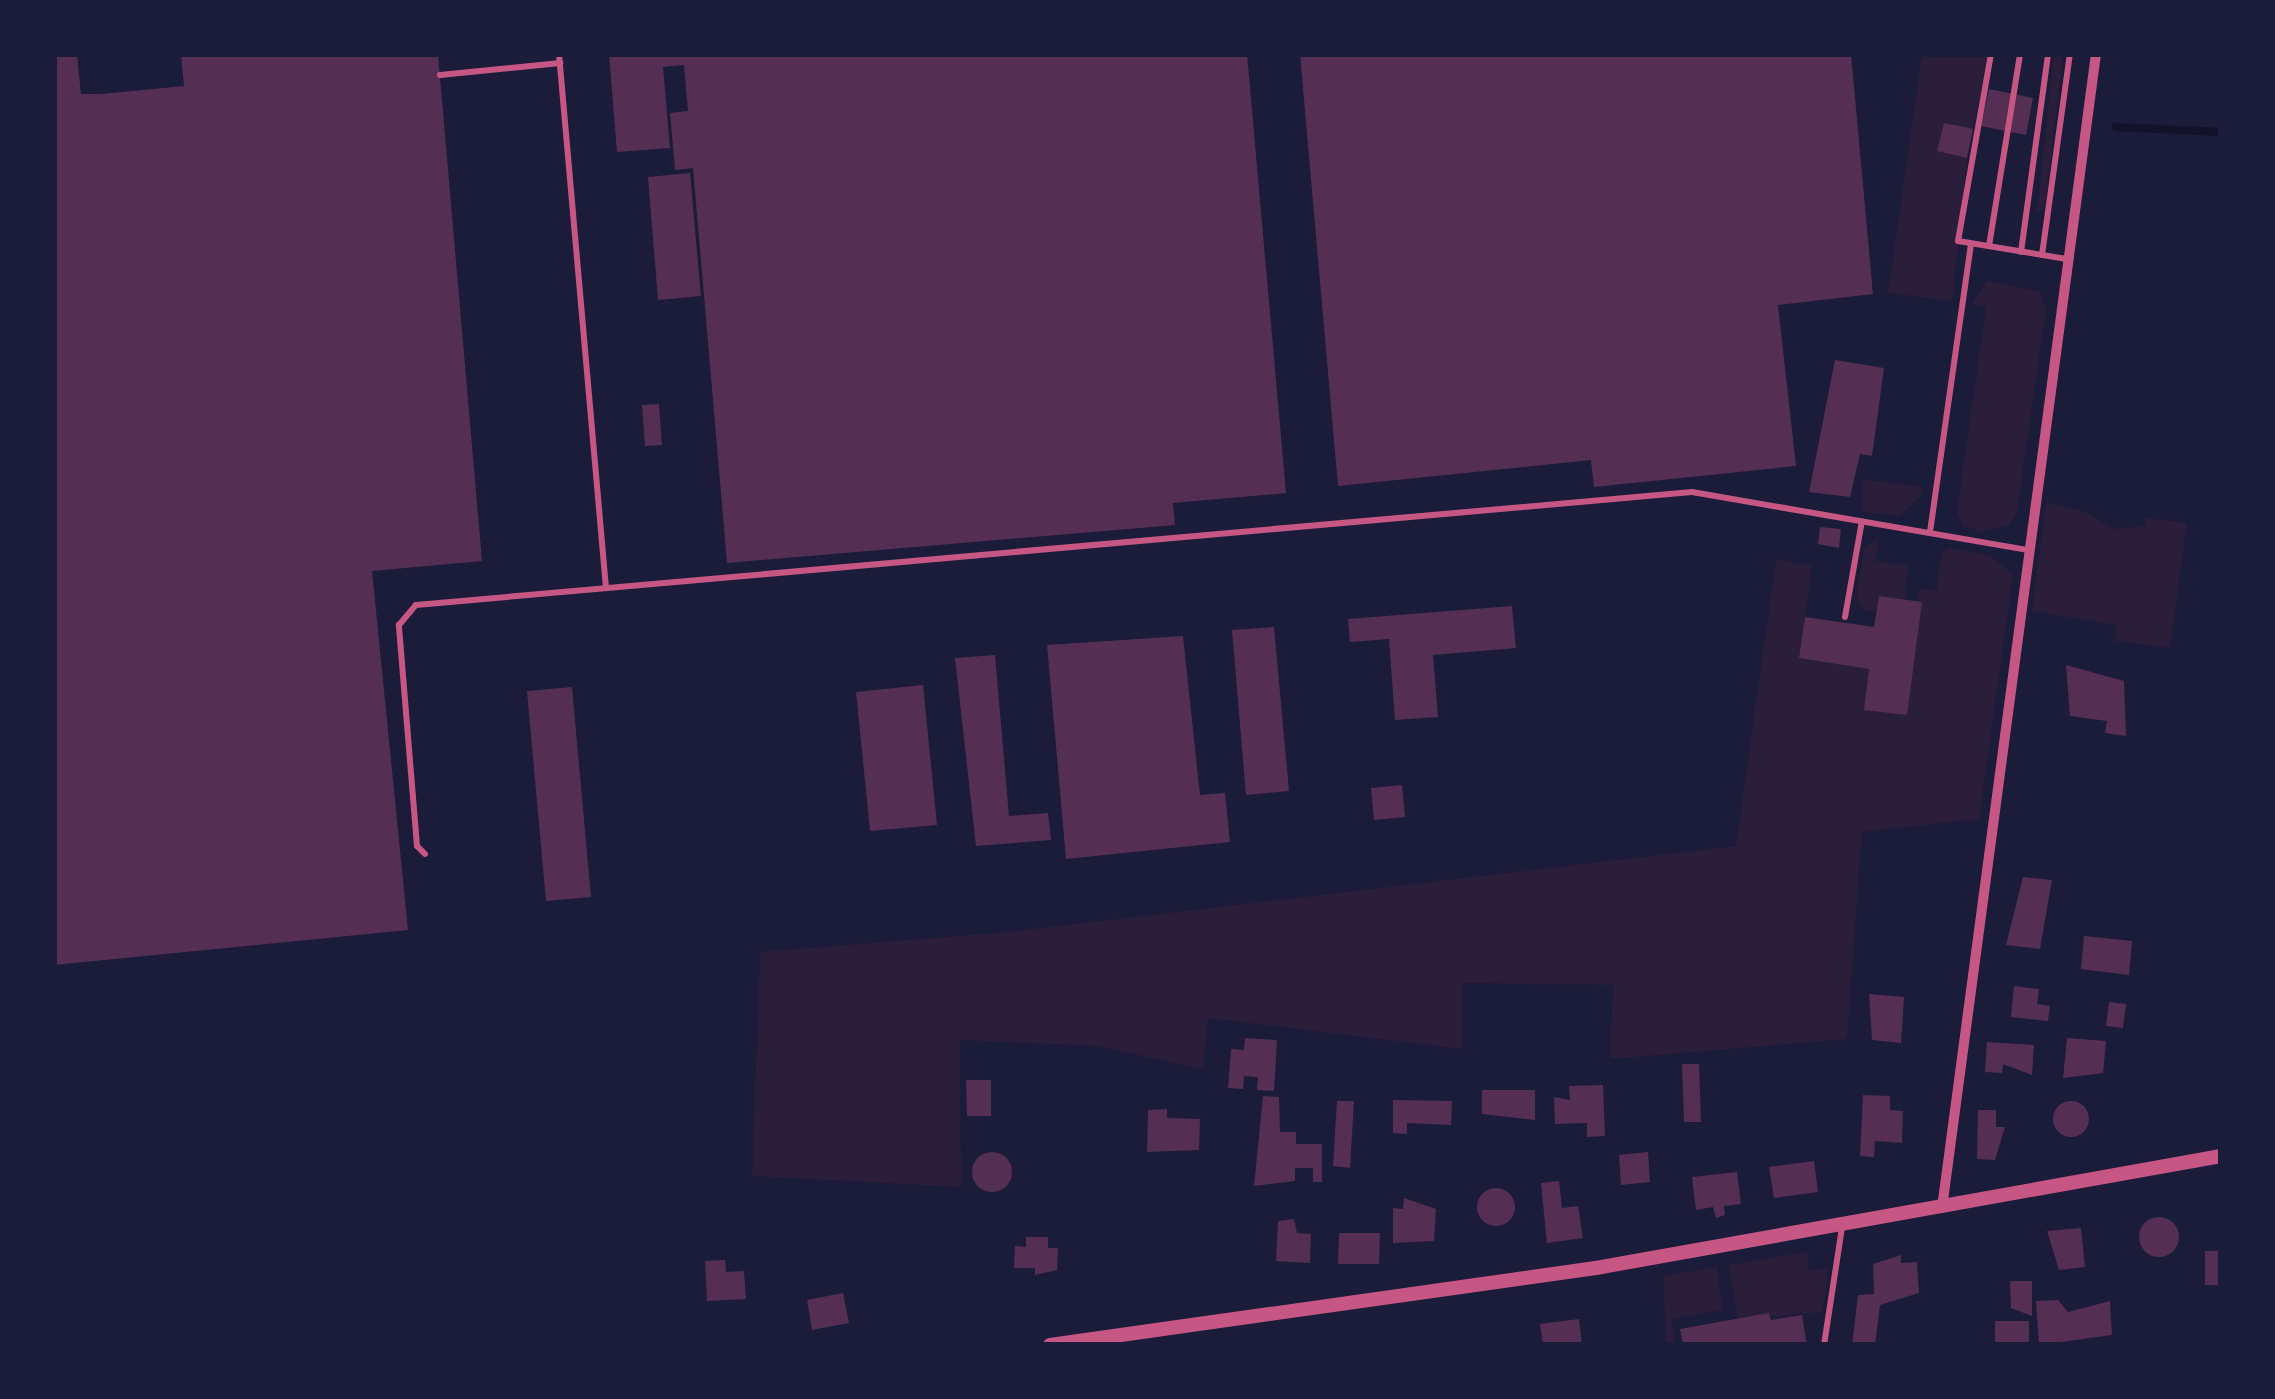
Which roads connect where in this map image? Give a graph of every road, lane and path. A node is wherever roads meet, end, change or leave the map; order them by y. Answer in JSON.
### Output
{"nodes":[{"id":1,"x":1991,"y":54,"type":"edge"},
{"id":2,"x":2020,"y":54,"type":"edge"},
{"id":3,"x":2048,"y":54,"type":"edge"},
{"id":4,"x":2069,"y":54,"type":"edge"},
{"id":5,"x":2096,"y":54,"type":"edge"},
{"id":6,"x":560,"y":59,"type":"edge"},
{"id":7,"x":440,"y":75,"type":"dead end"},
{"id":8,"x":1971,"y":244,"type":"junction"},
{"id":9,"x":1989,"y":246,"type":"junction"},
{"id":10,"x":2021,"y":252,"type":"junction"},
{"id":11,"x":2042,"y":255,"type":"junction"},
{"id":12,"x":2066,"y":259,"type":"junction"},
{"id":13,"x":1862,"y":521,"type":"junction"},
{"id":14,"x":1930,"y":532,"type":"junction"},
{"id":15,"x":2030,"y":550,"type":"junction"},
{"id":16,"x":606,"y":588,"type":"junction"},
{"id":17,"x":1845,"y":617,"type":"dead end"},
{"id":18,"x":425,"y":854,"type":"dead end"},
{"id":19,"x":2221,"y":1156,"type":"edge"},
{"id":20,"x":1942,"y":1208,"type":"junction"},
{"id":21,"x":1842,"y":1224,"type":"junction"},
{"id":22,"x":1050,"y":1345,"type":"edge"},
{"id":23,"x":1825,"y":1345,"type":"edge"}],
"edges":[{"from":1,"to":8,"type":"lane"},
{"from":2,"to":9,"type":"lane"},
{"from":3,"to":10,"type":"lane"},
{"from":4,"to":11,"type":"lane"},
{"from":5,"to":12,"type":"street"},
{"from":6,"to":7,"type":"lane"},
{"from":6,"to":16,"type":"lane"},
{"from":8,"to":9,"type":"lane"},
{"from":8,"to":14,"type":"lane"},
{"from":9,"to":10,"type":"lane"},
{"from":10,"to":11,"type":"lane"},
{"from":11,"to":12,"type":"lane"},
{"from":12,"to":15,"type":"street"},
{"from":13,"to":14,"type":"lane"},
{"from":13,"to":16,"type":"lane"},
{"from":13,"to":17,"type":"lane"},
{"from":14,"to":15,"type":"lane"},
{"from":15,"to":20,"type":"street"},
{"from":16,"to":18,"type":"lane"},
{"from":19,"to":20,"type":"street"},
{"from":20,"to":21,"type":"street"},
{"from":21,"to":22,"type":"street"},
{"from":21,"to":23,"type":"lane"}]}
